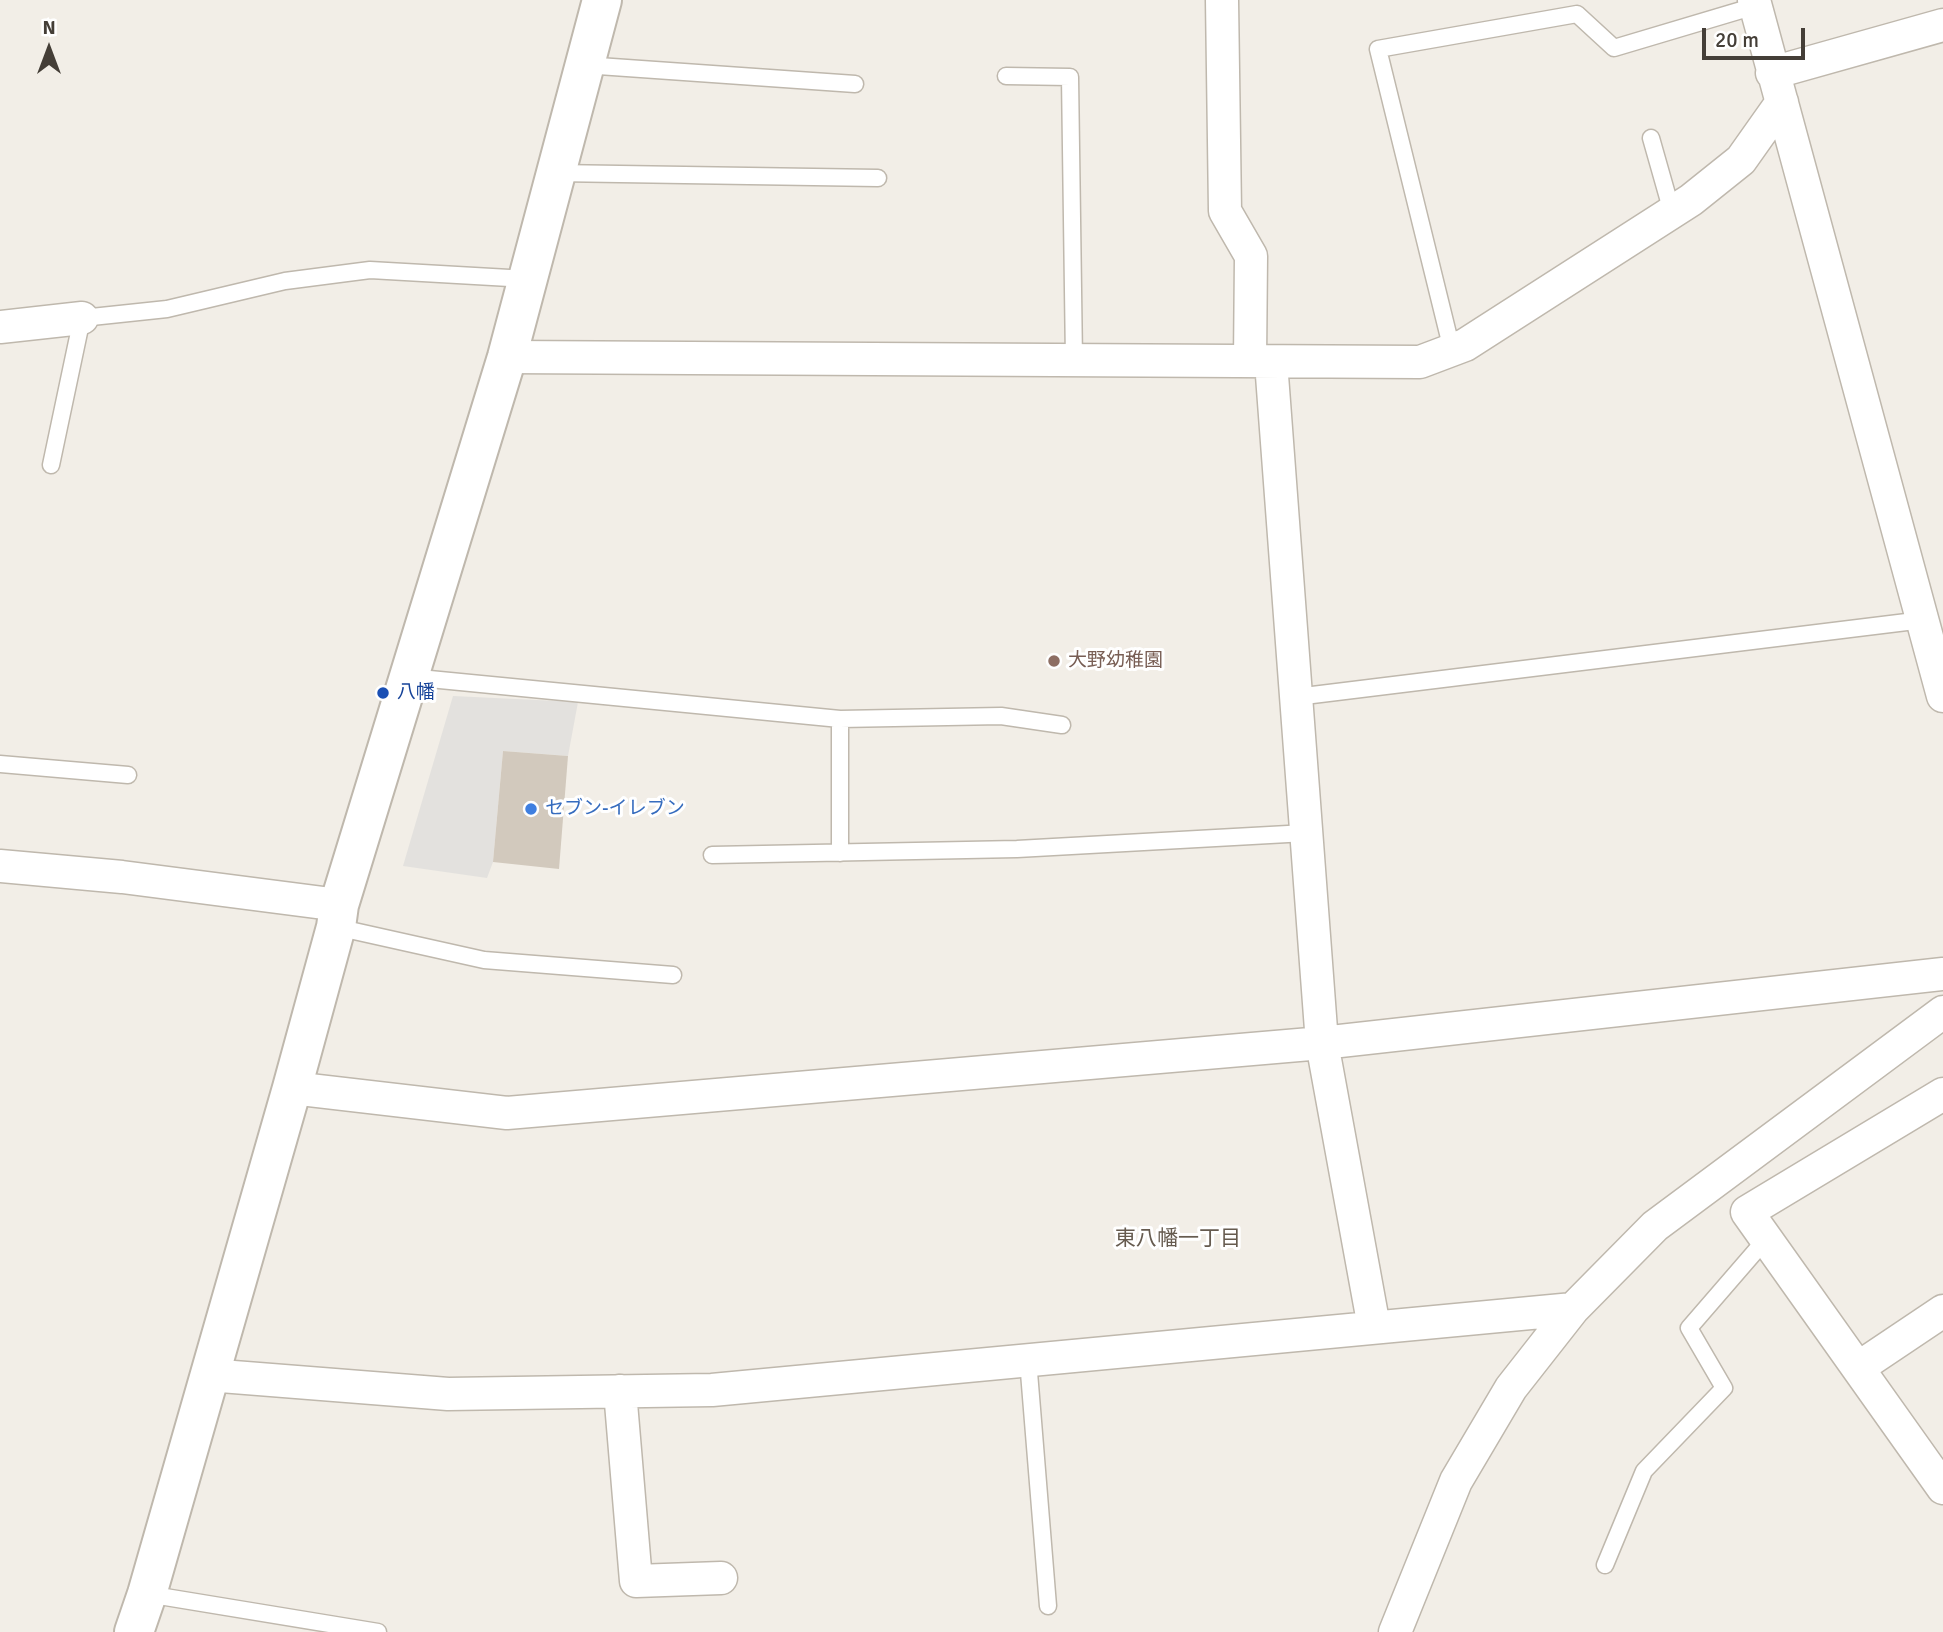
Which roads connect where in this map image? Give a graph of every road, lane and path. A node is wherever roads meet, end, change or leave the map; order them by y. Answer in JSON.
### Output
{"nodes":[{"id":1,"x":602,"y":0,"type":"edge"},
{"id":2,"x":1222,"y":0,"type":"edge"},
{"id":3,"x":1755,"y":3,"type":"edge"},
{"id":4,"x":1943,"y":25,"type":"edge"},
{"id":5,"x":584,"y":65,"type":"junction"},
{"id":6,"x":1006,"y":76,"type":"dead end"},
{"id":7,"x":855,"y":84,"type":"dead end"},
{"id":8,"x":1777,"y":87,"type":"junction"},
{"id":9,"x":1651,"y":138,"type":"dead end"},
{"id":10,"x":555,"y":173,"type":"junction"},
{"id":11,"x":878,"y":178,"type":"dead end"},
{"id":12,"x":1672,"y":212,"type":"junction"},
{"id":13,"x":528,"y":279,"type":"junction"},
{"id":14,"x":82,"y":318,"type":"junction"},
{"id":15,"x":0,"y":327,"type":"edge"},
{"id":16,"x":1452,"y":350,"type":"junction"},
{"id":17,"x":506,"y":357,"type":"junction"},
{"id":18,"x":1074,"y":361,"type":"junction"},
{"id":19,"x":1261,"y":361,"type":"junction"},
{"id":20,"x":51,"y":465,"type":"dead end"},
{"id":21,"x":1923,"y":620,"type":"junction"},
{"id":22,"x":409,"y":677,"type":"junction"},
{"id":23,"x":1943,"y":696,"type":"edge"},
{"id":24,"x":1296,"y":697,"type":"junction"},
{"id":25,"x":840,"y":719,"type":"junction"},
{"id":26,"x":1062,"y":725,"type":"dead end"},
{"id":27,"x":0,"y":764,"type":"edge"},
{"id":28,"x":128,"y":775,"type":"dead end"},
{"id":29,"x":1306,"y":833,"type":"junction"},
{"id":30,"x":840,"y":853,"type":"junction"},
{"id":31,"x":712,"y":855,"type":"dead end"},
{"id":32,"x":0,"y":866,"type":"edge"},
{"id":33,"x":338,"y":916,"type":"junction"},
{"id":34,"x":1943,"y":974,"type":"edge"},
{"id":35,"x":673,"y":975,"type":"dead end"},
{"id":36,"x":1943,"y":1012,"type":"edge"},
{"id":37,"x":1322,"y":1043,"type":"junction"},
{"id":38,"x":292,"y":1088,"type":"junction"},
{"id":39,"x":1943,"y":1094,"type":"edge"},
{"id":40,"x":1766,"y":1239,"type":"junction"},
{"id":41,"x":1573,"y":1309,"type":"junction"},
{"id":42,"x":1943,"y":1311,"type":"edge"},
{"id":43,"x":1374,"y":1327,"type":"junction"},
{"id":44,"x":1028,"y":1360,"type":"junction"},
{"id":45,"x":1858,"y":1368,"type":"junction"},
{"id":46,"x":208,"y":1375,"type":"junction"},
{"id":47,"x":620,"y":1391,"type":"junction"},
{"id":48,"x":1943,"y":1488,"type":"edge"},
{"id":49,"x":1605,"y":1565,"type":"dead end"},
{"id":50,"x":721,"y":1578,"type":"dead end"},
{"id":51,"x":147,"y":1594,"type":"junction"},
{"id":52,"x":1048,"y":1606,"type":"dead end"},
{"id":53,"x":134,"y":1632,"type":"edge"},
{"id":54,"x":378,"y":1632,"type":"edge"},
{"id":55,"x":1395,"y":1632,"type":"edge"}],
"edges":[{"from":1,"to":5,"type":"street"},
{"from":2,"to":19,"type":"street"},
{"from":3,"to":8,"type":"street"},
{"from":3,"to":16,"type":"lane"},
{"from":4,"to":8,"type":"street"},
{"from":5,"to":7,"type":"lane"},
{"from":5,"to":10,"type":"street"},
{"from":6,"to":18,"type":"lane"},
{"from":8,"to":12,"type":"street"},
{"from":8,"to":21,"type":"street"},
{"from":9,"to":12,"type":"lane"},
{"from":10,"to":11,"type":"lane"},
{"from":10,"to":13,"type":"street"},
{"from":12,"to":16,"type":"street"},
{"from":13,"to":14,"type":"lane"},
{"from":13,"to":17,"type":"street"},
{"from":14,"to":15,"type":"street"},
{"from":14,"to":20,"type":"lane"},
{"from":16,"to":19,"type":"street"},
{"from":17,"to":18,"type":"street"},
{"from":17,"to":22,"type":"street"},
{"from":18,"to":19,"type":"street"},
{"from":19,"to":24,"type":"street"},
{"from":21,"to":23,"type":"street"},
{"from":21,"to":24,"type":"lane"},
{"from":22,"to":25,"type":"lane"},
{"from":22,"to":33,"type":"street"},
{"from":24,"to":29,"type":"street"},
{"from":25,"to":26,"type":"lane"},
{"from":25,"to":30,"type":"lane"},
{"from":27,"to":28,"type":"lane"},
{"from":29,"to":30,"type":"lane"},
{"from":29,"to":37,"type":"street"},
{"from":30,"to":31,"type":"lane"},
{"from":32,"to":33,"type":"street"},
{"from":33,"to":35,"type":"lane"},
{"from":33,"to":38,"type":"street"},
{"from":34,"to":37,"type":"street"},
{"from":36,"to":41,"type":"street"},
{"from":37,"to":38,"type":"street"},
{"from":37,"to":43,"type":"street"},
{"from":38,"to":46,"type":"street"},
{"from":39,"to":40,"type":"street"},
{"from":40,"to":45,"type":"street"},
{"from":40,"to":49,"type":"lane"},
{"from":41,"to":43,"type":"street"},
{"from":41,"to":55,"type":"street"},
{"from":42,"to":45,"type":"street"},
{"from":43,"to":44,"type":"street"},
{"from":44,"to":47,"type":"street"},
{"from":44,"to":52,"type":"lane"},
{"from":45,"to":48,"type":"street"},
{"from":46,"to":47,"type":"street"},
{"from":46,"to":51,"type":"street"},
{"from":47,"to":50,"type":"street"},
{"from":51,"to":53,"type":"street"},
{"from":51,"to":54,"type":"lane"}]}
